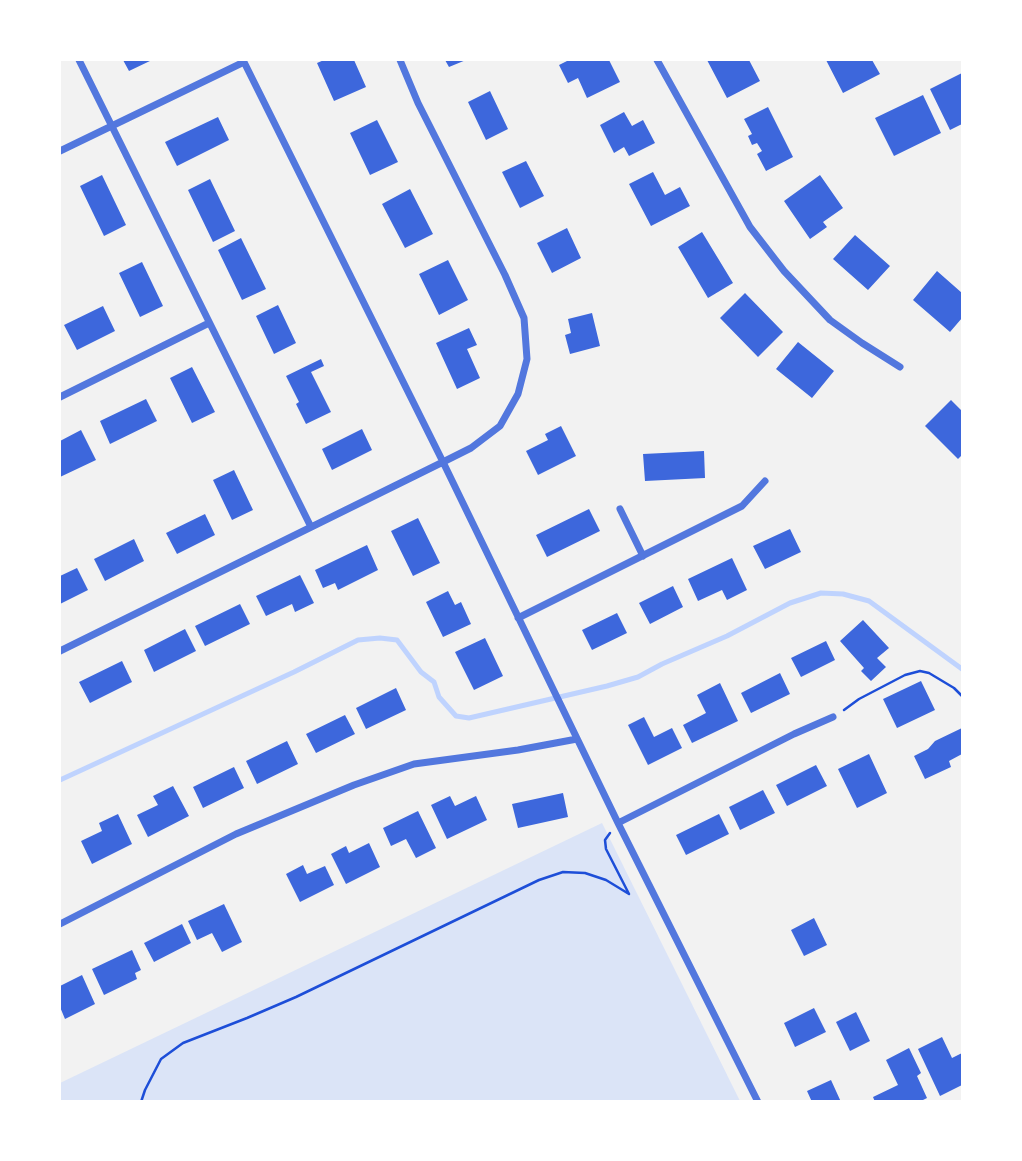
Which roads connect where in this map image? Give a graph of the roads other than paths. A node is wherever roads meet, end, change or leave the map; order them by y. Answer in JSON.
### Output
{"nodes":[{"id":1,"x":79,"y":60,"type":"edge"},
{"id":2,"x":244,"y":60,"type":"edge"},
{"id":3,"x":400,"y":60,"type":"edge"},
{"id":4,"x":657,"y":60,"type":"edge"},
{"id":5,"x":111,"y":126,"type":"junction"},
{"id":6,"x":60,"y":151,"type":"edge"},
{"id":7,"x":209,"y":323,"type":"junction"},
{"id":8,"x":900,"y":368,"type":"dead end"},
{"id":9,"x":60,"y":397,"type":"edge"},
{"id":10,"x":443,"y":462,"type":"junction"},
{"id":11,"x":765,"y":481,"type":"dead end"},
{"id":12,"x":620,"y":509,"type":"dead end"},
{"id":13,"x":311,"y":527,"type":"junction"},
{"id":14,"x":643,"y":556,"type":"junction"},
{"id":15,"x":518,"y":618,"type":"junction"},
{"id":16,"x":60,"y":651,"type":"edge"},
{"id":17,"x":832,"y":718,"type":"road end"},
{"id":18,"x":577,"y":739,"type":"junction"},
{"id":19,"x":618,"y":823,"type":"junction"},
{"id":20,"x":60,"y":924,"type":"edge"},
{"id":21,"x":758,"y":1101,"type":"edge"}],
"edges":[{"from":1,"to":5,"type":"street"},
{"from":2,"to":5,"type":"street"},
{"from":2,"to":10,"type":"street"},
{"from":3,"to":10,"type":"street"},
{"from":4,"to":8,"type":"street"},
{"from":5,"to":6,"type":"street"},
{"from":5,"to":7,"type":"street"},
{"from":7,"to":9,"type":"street"},
{"from":7,"to":13,"type":"street"},
{"from":10,"to":13,"type":"street"},
{"from":10,"to":15,"type":"street"},
{"from":11,"to":14,"type":"street"},
{"from":12,"to":14,"type":"street"},
{"from":13,"to":16,"type":"street"},
{"from":14,"to":15,"type":"street"},
{"from":15,"to":18,"type":"street"},
{"from":17,"to":19,"type":"street"},
{"from":18,"to":19,"type":"street"},
{"from":18,"to":20,"type":"street"},
{"from":19,"to":21,"type":"street"}]}
